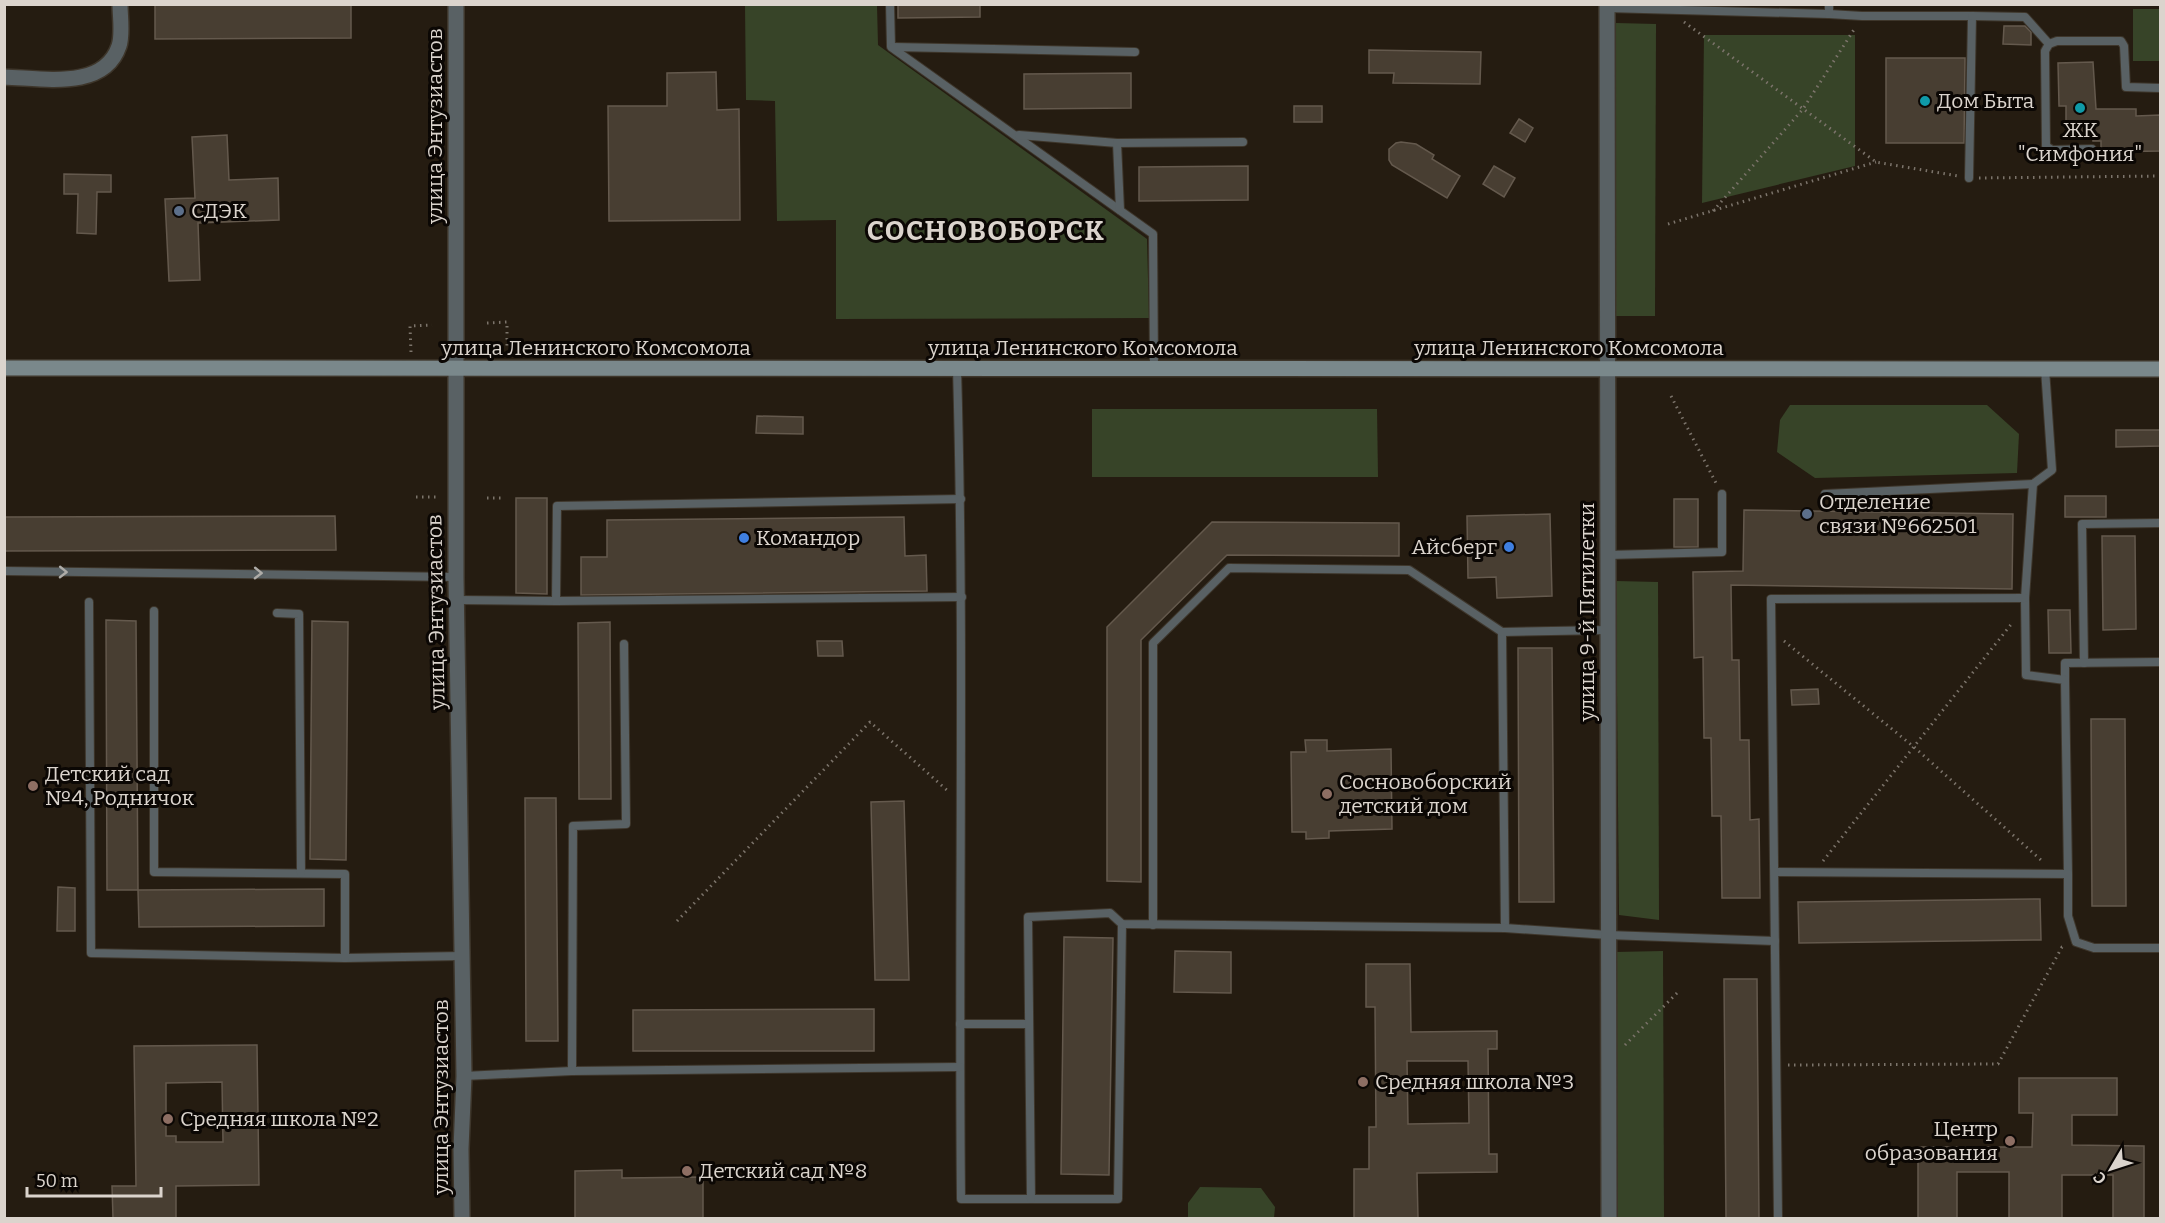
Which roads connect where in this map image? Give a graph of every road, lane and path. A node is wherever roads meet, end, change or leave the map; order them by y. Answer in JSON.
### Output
{"nodes":[{"id":1,"x":120,"y":4,"type":"edge"},
{"id":2,"x":456,"y":4,"type":"edge"},
{"id":3,"x":890,"y":4,"type":"edge"},
{"id":4,"x":1829,"y":4,"type":"edge"},
{"id":5,"x":1607,"y":6,"type":"edge"},
{"id":6,"x":1666,"y":9,"type":"junction"},
{"id":7,"x":1829,"y":14,"type":"junction"},
{"id":8,"x":1862,"y":16,"type":"junction"},
{"id":9,"x":1972,"y":16,"type":"junction"},
{"id":10,"x":2049,"y":44,"type":"junction"},
{"id":11,"x":891,"y":47,"type":"junction"},
{"id":12,"x":1135,"y":52,"type":"dead end"},
{"id":13,"x":4,"y":77,"type":"edge"},
{"id":14,"x":2160,"y":88,"type":"edge"},
{"id":15,"x":1803,"y":109,"type":"junction"},
{"id":16,"x":1017,"y":135,"type":"junction"},
{"id":17,"x":1243,"y":141,"type":"dead end"},
{"id":18,"x":1117,"y":143,"type":"junction"},
{"id":19,"x":2092,"y":149,"type":"dead end"},
{"id":20,"x":1876,"y":162,"type":"junction"},
{"id":21,"x":2160,"y":176,"type":"edge"},
{"id":22,"x":1969,"y":178,"type":"junction"},
{"id":23,"x":1120,"y":210,"type":"junction"},
{"id":24,"x":1713,"y":211,"type":"junction"},
{"id":25,"x":1668,"y":224,"type":"dead end"},
{"id":26,"x":487,"y":323,"type":"dead end"},
{"id":27,"x":432,"y":325,"type":"dead end"},
{"id":28,"x":507,"y":345,"type":"dead end"},
{"id":29,"x":411,"y":352,"type":"dead end"},
{"id":30,"x":4,"y":368,"type":"edge"},
{"id":31,"x":456,"y":368,"type":"junction"},
{"id":32,"x":957,"y":369,"type":"junction"},
{"id":33,"x":1154,"y":369,"type":"junction"},
{"id":34,"x":1607,"y":369,"type":"junction"},
{"id":35,"x":2045,"y":369,"type":"junction"},
{"id":36,"x":2160,"y":369,"type":"edge"},
{"id":37,"x":1671,"y":396,"type":"dead end"},
{"id":38,"x":2033,"y":484,"type":"junction"},
{"id":39,"x":1722,"y":494,"type":"joint"},
{"id":40,"x":1825,"y":494,"type":"dead end"},
{"id":41,"x":416,"y":497,"type":"dead end"},
{"id":42,"x":439,"y":497,"type":"dead end"},
{"id":43,"x":487,"y":498,"type":"dead end"},
{"id":44,"x":505,"y":498,"type":"dead end"},
{"id":45,"x":960,"y":499,"type":"junction"},
{"id":46,"x":2160,"y":523,"type":"edge"},
{"id":47,"x":1608,"y":555,"type":"junction"},
{"id":48,"x":4,"y":571,"type":"edge"},
{"id":49,"x":456,"y":577,"type":"junction"},
{"id":50,"x":962,"y":597,"type":"junction"},
{"id":51,"x":456,"y":600,"type":"junction"},
{"id":52,"x":556,"y":601,"type":"junction"},
{"id":53,"x":88,"y":602,"type":"dead end"},
{"id":54,"x":2025,"y":603,"type":"junction"},
{"id":55,"x":154,"y":611,"type":"dead end"},
{"id":56,"x":277,"y":613,"type":"dead end"},
{"id":57,"x":1608,"y":630,"type":"junction"},
{"id":58,"x":1502,"y":632,"type":"junction"},
{"id":59,"x":1772,"y":632,"type":"junction"},
{"id":60,"x":624,"y":645,"type":"dead end"},
{"id":61,"x":2160,"y":662,"type":"edge"},
{"id":62,"x":2084,"y":663,"type":"junction"},
{"id":63,"x":2065,"y":680,"type":"junction"},
{"id":64,"x":1914,"y":747,"type":"junction"},
{"id":65,"x":961,"y":802,"type":"junction"},
{"id":66,"x":1775,"y":872,"type":"junction"},
{"id":67,"x":1815,"y":872,"type":"junction"},
{"id":68,"x":301,"y":873,"type":"junction"},
{"id":69,"x":2056,"y":873,"type":"junction"},
{"id":70,"x":2068,"y":874,"type":"junction"},
{"id":71,"x":677,"y":921,"type":"dead end"},
{"id":72,"x":1122,"y":924,"type":"junction"},
{"id":73,"x":1153,"y":925,"type":"junction"},
{"id":74,"x":1505,"y":928,"type":"junction"},
{"id":75,"x":1608,"y":935,"type":"junction"},
{"id":76,"x":1775,"y":942,"type":"junction"},
{"id":77,"x":2076,"y":942,"type":"junction"},
{"id":78,"x":2160,"y":948,"type":"edge"},
{"id":79,"x":462,"y":956,"type":"junction"},
{"id":80,"x":345,"y":958,"type":"junction"},
{"id":81,"x":1677,"y":993,"type":"dead end"},
{"id":82,"x":960,"y":1024,"type":"junction"},
{"id":83,"x":1029,"y":1024,"type":"junction"},
{"id":84,"x":1608,"y":1061,"type":"junction"},
{"id":85,"x":1776,"y":1065,"type":"junction"},
{"id":86,"x":960,"y":1067,"type":"junction"},
{"id":87,"x":572,"y":1071,"type":"junction"},
{"id":88,"x":464,"y":1076,"type":"junction"},
{"id":89,"x":1031,"y":1199,"type":"junction"},
{"id":90,"x":462,"y":1218,"type":"edge"},
{"id":91,"x":1609,"y":1218,"type":"edge"},
{"id":92,"x":1778,"y":1218,"type":"edge"}],
"edges":[{"from":1,"to":13,"type":"street"},
{"from":2,"to":31,"type":"street","name":"улица Энтузиастов"},
{"from":3,"to":11,"type":"lane"},
{"from":4,"to":7,"type":"lane"},
{"from":5,"to":6,"type":"lane"},
{"from":5,"to":34,"type":"street","name":"улица 9-й Пятилетки"},
{"from":6,"to":7,"type":"lane"},
{"from":6,"to":15,"type":"path"},
{"from":7,"to":8,"type":"lane"},
{"from":8,"to":9,"type":"lane"},
{"from":8,"to":15,"type":"path"},
{"from":9,"to":10,"type":"lane"},
{"from":9,"to":22,"type":"lane"},
{"from":10,"to":14,"type":"lane"},
{"from":10,"to":19,"type":"lane"},
{"from":11,"to":12,"type":"lane"},
{"from":11,"to":16,"type":"lane"},
{"from":15,"to":20,"type":"path"},
{"from":15,"to":24,"type":"path"},
{"from":16,"to":18,"type":"lane"},
{"from":16,"to":23,"type":"lane"},
{"from":17,"to":18,"type":"lane"},
{"from":18,"to":23,"type":"lane"},
{"from":20,"to":22,"type":"path"},
{"from":20,"to":24,"type":"path"},
{"from":21,"to":22,"type":"path"},
{"from":23,"to":33,"type":"lane"},
{"from":24,"to":25,"type":"path"},
{"from":26,"to":28,"type":"path"},
{"from":27,"to":29,"type":"path"},
{"from":30,"to":31,"type":"main road","name":"улица Ленинского Комсомола"},
{"from":31,"to":32,"type":"main road","name":"улица Ленинского Комсомола"},
{"from":31,"to":49,"type":"street","name":"улица Энтузиастов"},
{"from":32,"to":33,"type":"main road","name":"улица Ленинского Комсомола"},
{"from":32,"to":45,"type":"lane"},
{"from":33,"to":34,"type":"main road","name":"улица Ленинского Комсомола"},
{"from":34,"to":35,"type":"main road","name":"улица Ленинского Комсомола"},
{"from":34,"to":47,"type":"street","name":"улица 9-й Пятилетки"},
{"from":35,"to":36,"type":"main road","name":"улица Ленинского Комсомола"},
{"from":35,"to":38,"type":"lane"},
{"from":37,"to":39,"type":"path"},
{"from":38,"to":40,"type":"lane"},
{"from":38,"to":54,"type":"lane"},
{"from":39,"to":47,"type":"lane"},
{"from":41,"to":42,"type":"path"},
{"from":43,"to":44,"type":"path"},
{"from":45,"to":50,"type":"lane"},
{"from":45,"to":52,"type":"lane"},
{"from":46,"to":62,"type":"lane"},
{"from":47,"to":57,"type":"street","name":"улица 9-й Пятилетки"},
{"from":48,"to":49,"type":"lane","one_way":true},
{"from":49,"to":51,"type":"street","name":"улица Энтузиастов"},
{"from":50,"to":52,"type":"lane"},
{"from":50,"to":65,"type":"lane"},
{"from":51,"to":52,"type":"lane"},
{"from":51,"to":79,"type":"street","name":"улица Энтузиастов"},
{"from":53,"to":80,"type":"lane"},
{"from":54,"to":59,"type":"lane"},
{"from":54,"to":63,"type":"lane"},
{"from":54,"to":64,"type":"path"},
{"from":55,"to":68,"type":"lane"},
{"from":56,"to":68,"type":"lane"},
{"from":57,"to":58,"type":"lane"},
{"from":57,"to":75,"type":"street","name":"улица 9-й Пятилетки"},
{"from":58,"to":73,"type":"lane"},
{"from":58,"to":74,"type":"lane"},
{"from":59,"to":64,"type":"path"},
{"from":59,"to":66,"type":"lane"},
{"from":60,"to":87,"type":"lane"},
{"from":61,"to":62,"type":"lane"},
{"from":62,"to":63,"type":"lane"},
{"from":63,"to":70,"type":"lane"},
{"from":64,"to":67,"type":"path"},
{"from":64,"to":69,"type":"path"},
{"from":65,"to":71,"type":"path"},
{"from":65,"to":82,"type":"lane"},
{"from":66,"to":67,"type":"lane"},
{"from":66,"to":76,"type":"lane"},
{"from":67,"to":69,"type":"lane"},
{"from":68,"to":80,"type":"lane"},
{"from":69,"to":70,"type":"lane"},
{"from":70,"to":77,"type":"lane"},
{"from":72,"to":73,"type":"lane"},
{"from":72,"to":83,"type":"lane"},
{"from":72,"to":89,"type":"lane"},
{"from":73,"to":74,"type":"lane"},
{"from":74,"to":75,"type":"lane"},
{"from":75,"to":76,"type":"lane"},
{"from":75,"to":84,"type":"street","name":"улица 9-й Пятилетки"},
{"from":76,"to":85,"type":"lane"},
{"from":77,"to":78,"type":"lane"},
{"from":77,"to":85,"type":"path"},
{"from":79,"to":80,"type":"lane"},
{"from":79,"to":88,"type":"street","name":"улица Энтузиастов"},
{"from":81,"to":84,"type":"path"},
{"from":82,"to":83,"type":"lane"},
{"from":82,"to":86,"type":"lane"},
{"from":83,"to":89,"type":"lane"},
{"from":84,"to":91,"type":"street","name":"улица 9-й Пятилетки"},
{"from":85,"to":92,"type":"lane"},
{"from":86,"to":87,"type":"lane"},
{"from":86,"to":89,"type":"lane"},
{"from":87,"to":88,"type":"lane"},
{"from":88,"to":90,"type":"street","name":"улица Энтузиастов"}]}
